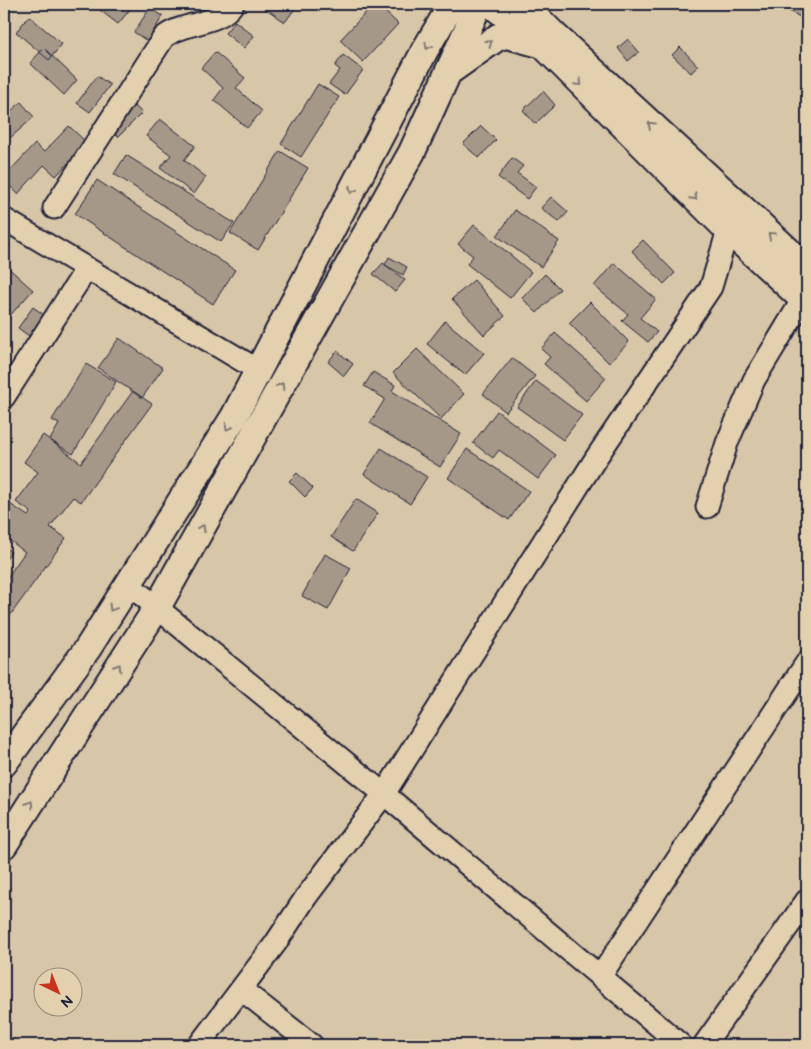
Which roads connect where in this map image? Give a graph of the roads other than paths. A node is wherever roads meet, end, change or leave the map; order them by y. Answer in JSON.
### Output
{"nodes":[{"id":1,"x":233,"y":4,"type":"edge"},
{"id":2,"x":452,"y":4,"type":"edge"},
{"id":3,"x":479,"y":4,"type":"edge"},
{"id":4,"x":491,"y":4,"type":"edge"},
{"id":5,"x":523,"y":4,"type":"edge"},
{"id":6,"x":538,"y":4,"type":"edge"},
{"id":7,"x":547,"y":39,"type":"junction"},
{"id":8,"x":450,"y":72,"type":"junction"},
{"id":9,"x":54,"y":208,"type":"dead end"},
{"id":10,"x":4,"y":219,"type":"edge"},
{"id":11,"x":728,"y":230,"type":"junction"},
{"id":12,"x":87,"y":268,"type":"junction"},
{"id":13,"x":807,"y":268,"type":"edge"},
{"id":14,"x":805,"y":301,"type":"edge"},
{"id":15,"x":258,"y":370,"type":"junction"},
{"id":16,"x":4,"y":397,"type":"edge"},
{"id":17,"x":707,"y":507,"type":"dead end"},
{"id":18,"x":127,"y":583,"type":"junction"},
{"id":19,"x":158,"y":606,"type":"junction"},
{"id":20,"x":807,"y":662,"type":"edge"},
{"id":21,"x":4,"y":763,"type":"edge"},
{"id":22,"x":384,"y":794,"type":"junction"},
{"id":23,"x":4,"y":845,"type":"edge"},
{"id":24,"x":807,"y":900,"type":"edge"},
{"id":25,"x":600,"y":977,"type":"junction"},
{"id":26,"x":242,"y":990,"type":"junction"},
{"id":27,"x":199,"y":1045,"type":"edge"},
{"id":28,"x":312,"y":1045,"type":"edge"},
{"id":29,"x":681,"y":1045,"type":"edge"},
{"id":30,"x":704,"y":1045,"type":"edge"}],
"edges":[{"from":1,"to":9,"type":"street"},
{"from":2,"to":15,"type":"main road","one_way":true},
{"from":3,"to":8,"type":"main road"},
{"from":4,"to":7,"type":"main road"},
{"from":5,"to":7,"type":"main road"},
{"from":6,"to":7,"type":"main road"},
{"from":8,"to":7,"type":"main road","one_way":true},
{"from":7,"to":11,"type":"main road","one_way":true},
{"from":13,"to":7,"type":"main road","one_way":true},
{"from":19,"to":8,"type":"main road","one_way":true},
{"from":10,"to":12,"type":"street"},
{"from":11,"to":14,"type":"main road"},
{"from":11,"to":22,"type":"street"},
{"from":12,"to":15,"type":"street"},
{"from":12,"to":16,"type":"street"},
{"from":14,"to":17,"type":"street"},
{"from":15,"to":18,"type":"main road","one_way":true},
{"from":18,"to":19,"type":"street"},
{"from":18,"to":21,"type":"main road","one_way":true},
{"from":19,"to":22,"type":"street"},
{"from":23,"to":19,"type":"main road","one_way":true},
{"from":20,"to":25,"type":"street"},
{"from":22,"to":25,"type":"street"},
{"from":22,"to":26,"type":"street"},
{"from":24,"to":30,"type":"street"},
{"from":25,"to":29,"type":"street"},
{"from":26,"to":27,"type":"street"},
{"from":26,"to":28,"type":"street"}]}
